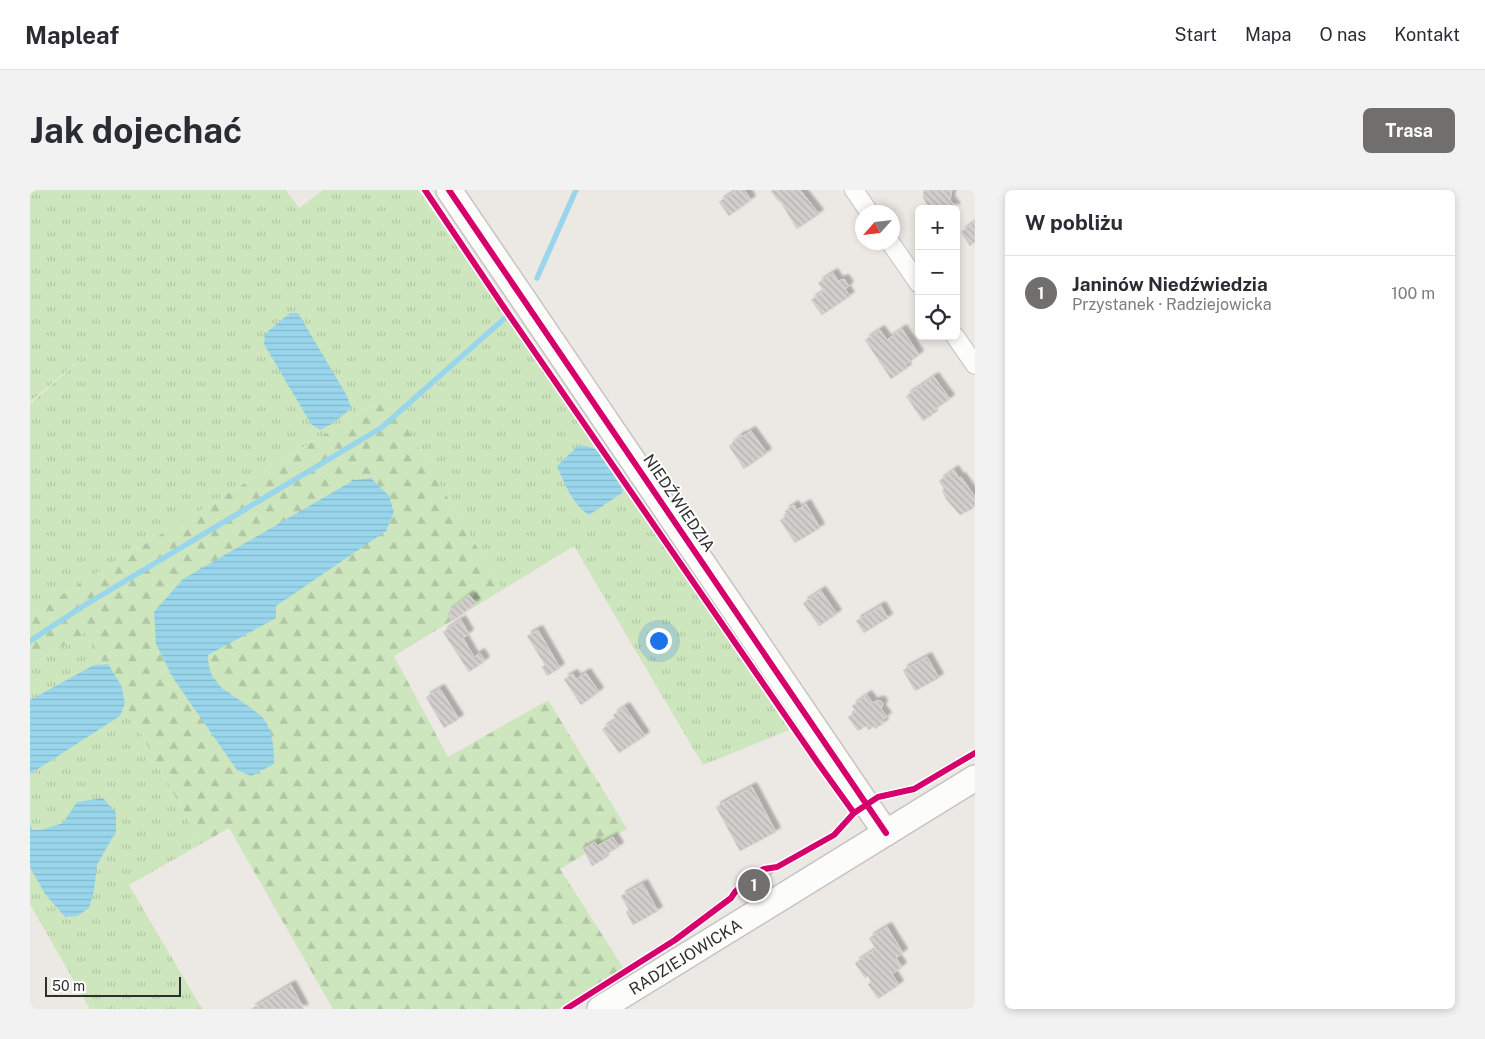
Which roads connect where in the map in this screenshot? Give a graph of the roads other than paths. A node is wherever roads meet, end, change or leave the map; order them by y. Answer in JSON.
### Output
{"nodes":[{"id":1,"x":449,"y":190,"type":"edge"},
{"id":2,"x":854,"y":190,"type":"edge"},
{"id":3,"x":864,"y":205,"type":"edge"},
{"id":4,"x":896,"y":250,"type":"edge"},
{"id":5,"x":915,"y":278,"type":"edge"},
{"id":6,"x":958,"y":340,"type":"edge"},
{"id":7,"x":975,"y":365,"type":"edge"},
{"id":8,"x":975,"y":778,"type":"edge"},
{"id":9,"x":886,"y":833,"type":"junction"},
{"id":10,"x":600,"y":1009,"type":"edge"}],
"edges":[{"from":1,"to":9,"type":"street","name":"NIEDŹWIEDZIA"},
{"from":2,"to":3,"type":"street"},
{"from":4,"to":5,"type":"street"},
{"from":6,"to":7,"type":"street"},
{"from":8,"to":9,"type":"street","name":"RADZIEJOWICKA"},
{"from":9,"to":10,"type":"street","name":"RADZIEJOWICKA"}]}
